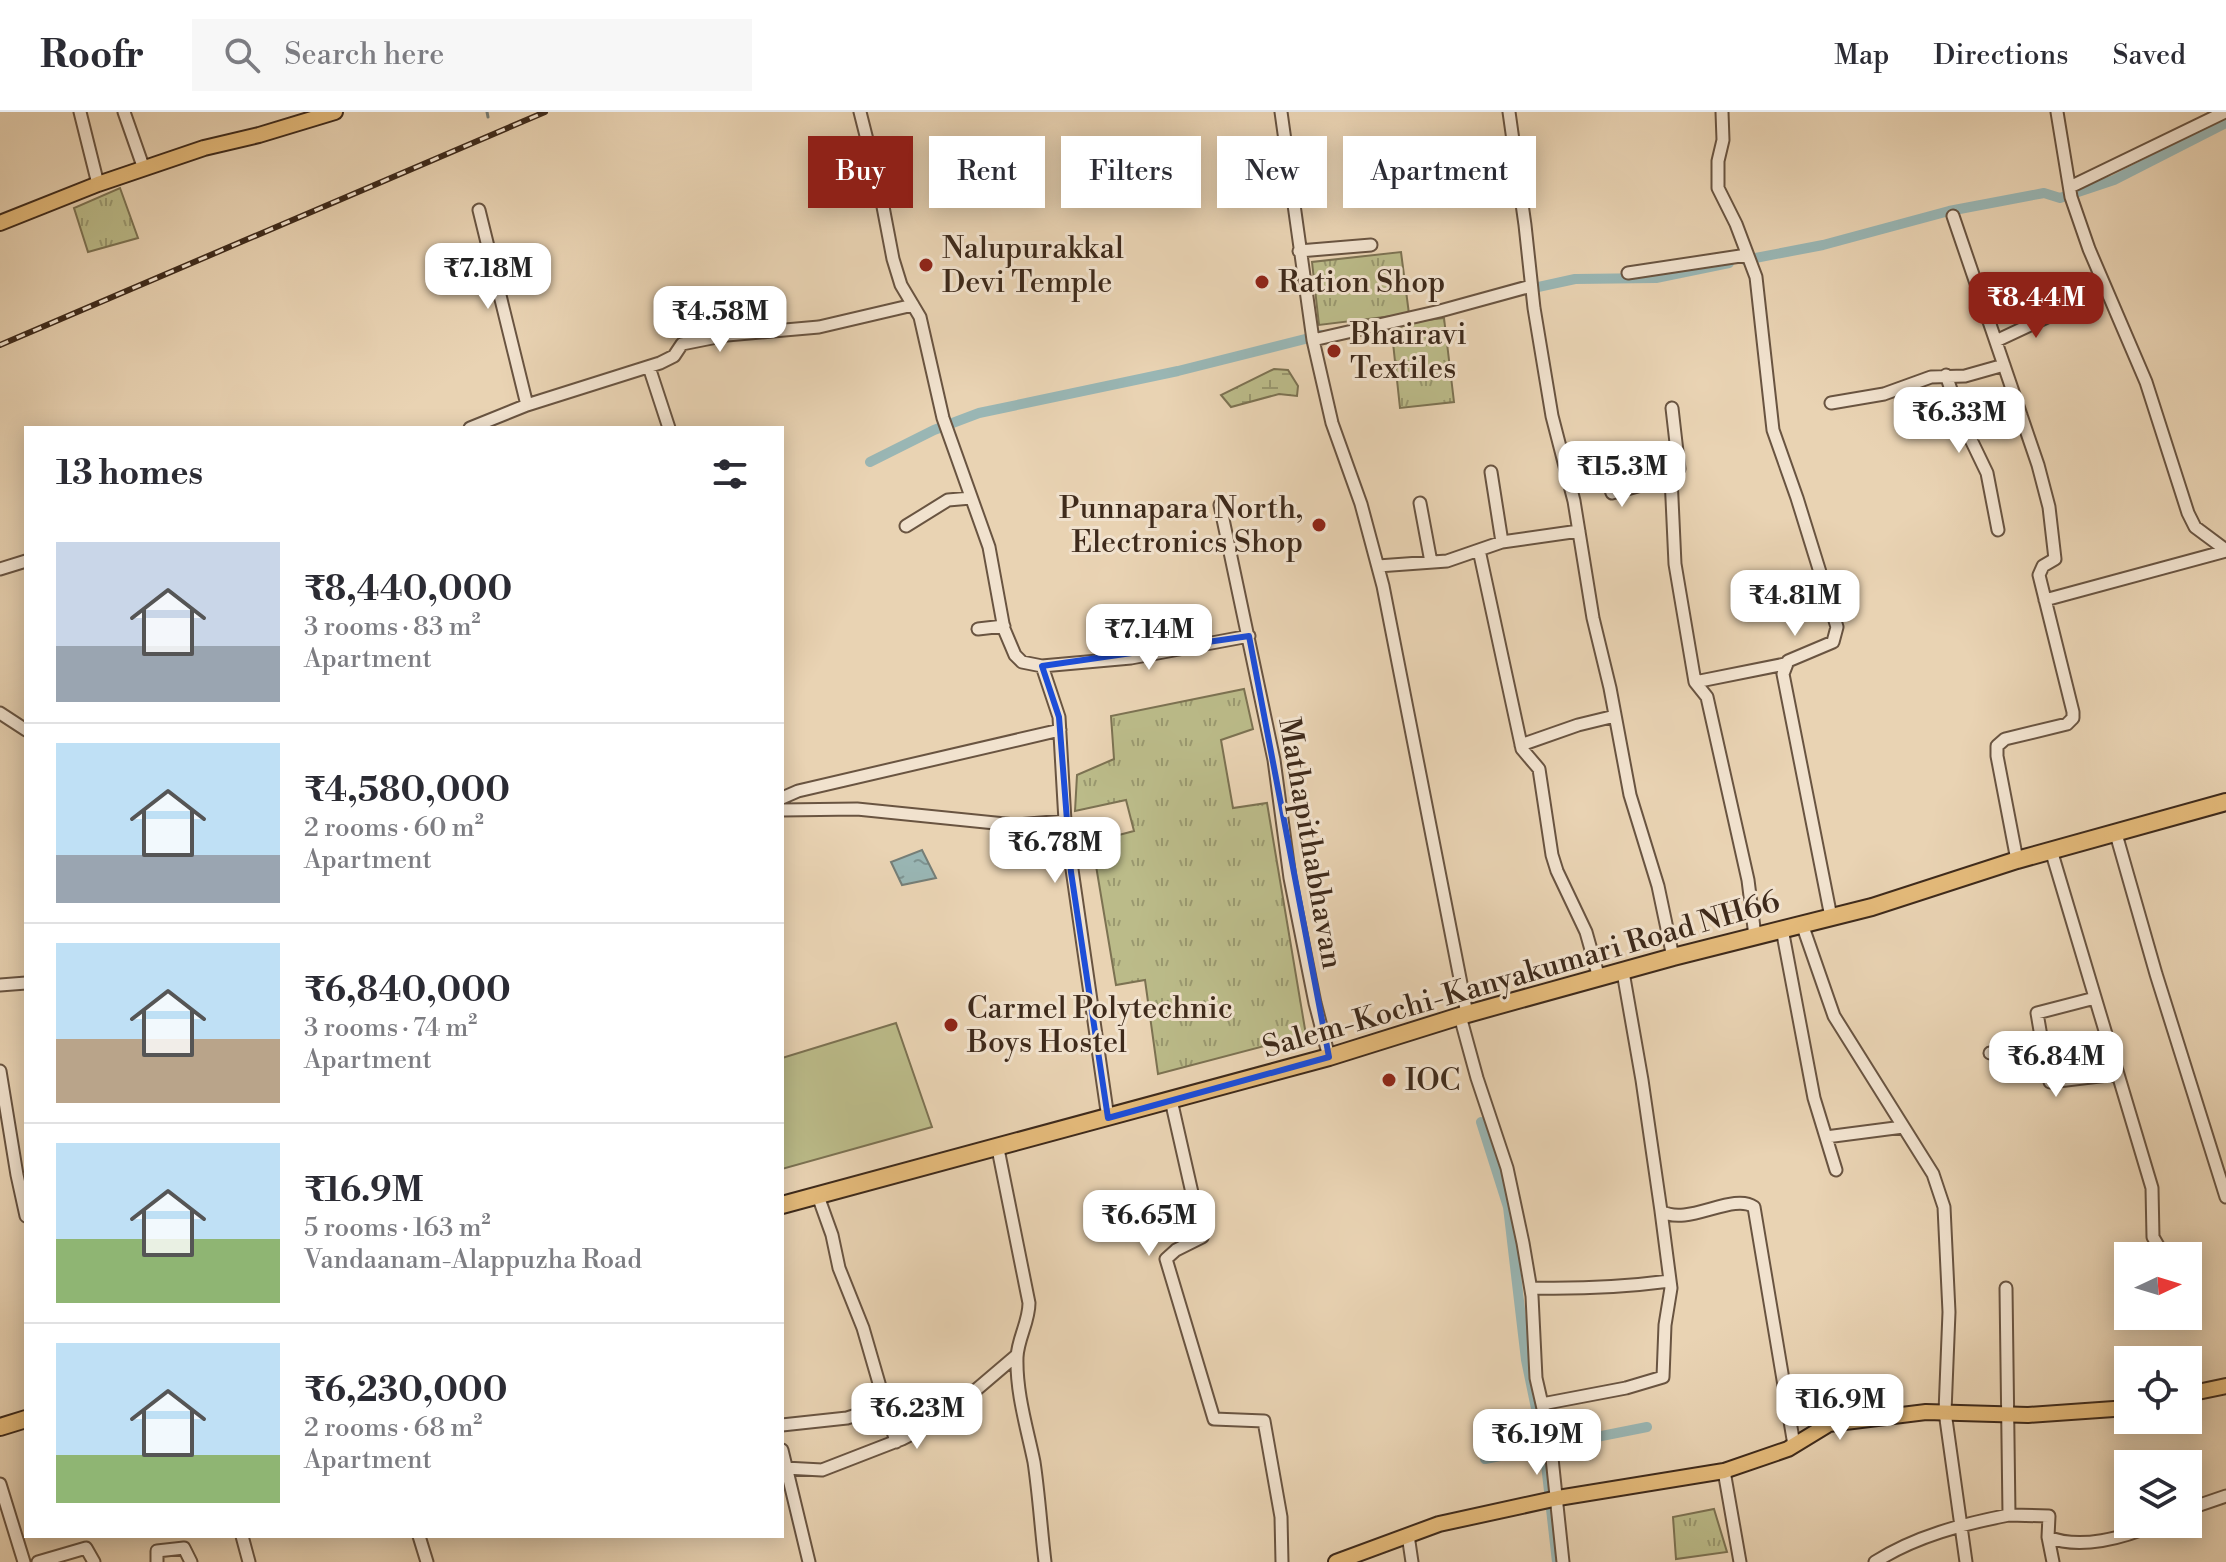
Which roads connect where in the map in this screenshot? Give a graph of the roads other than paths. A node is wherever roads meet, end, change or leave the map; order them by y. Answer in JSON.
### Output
{"nodes":[{"id":1,"x":80,"y":112,"type":"edge"},
{"id":2,"x":124,"y":112,"type":"edge"},
{"id":3,"x":335,"y":112,"type":"edge"},
{"id":4,"x":860,"y":112,"type":"edge"},
{"id":5,"x":1281,"y":112,"type":"edge"},
{"id":6,"x":1509,"y":112,"type":"edge"},
{"id":7,"x":1722,"y":112,"type":"edge"},
{"id":8,"x":2057,"y":112,"type":"edge"},
{"id":9,"x":2225,"y":112,"type":"edge"},
{"id":10,"x":308,"y":116,"type":"edge"},
{"id":11,"x":144,"y":169,"type":"junction"},
{"id":12,"x":2072,"y":183,"type":"junction"},
{"id":13,"x":98,"y":184,"type":"junction"},
{"id":14,"x":479,"y":210,"type":"dead end"},
{"id":15,"x":1954,"y":219,"type":"dead end"},
{"id":16,"x":0,"y":223,"type":"edge"},
{"id":17,"x":1371,"y":245,"type":"dead end"},
{"id":18,"x":1299,"y":251,"type":"junction"},
{"id":19,"x":1749,"y":260,"type":"junction"},
{"id":20,"x":1628,"y":273,"type":"dead end"},
{"id":21,"x":1532,"y":288,"type":"junction"},
{"id":22,"x":913,"y":305,"type":"junction"},
{"id":23,"x":2062,"y":310,"type":"dead end"},
{"id":24,"x":1312,"y":336,"type":"junction"},
{"id":25,"x":1996,"y":341,"type":"junction"},
{"id":26,"x":2004,"y":365,"type":"junction"},
{"id":27,"x":649,"y":367,"type":"junction"},
{"id":28,"x":1946,"y":375,"type":"junction"},
{"id":29,"x":1831,"y":403,"type":"dead end"},
{"id":30,"x":527,"y":405,"type":"junction"},
{"id":31,"x":1672,"y":408,"type":"dead end"},
{"id":32,"x":2021,"y":415,"type":"junction"},
{"id":33,"x":475,"y":426,"type":"edge"},
{"id":34,"x":668,"y":426,"type":"edge"},
{"id":35,"x":1969,"y":435,"type":"junction"},
{"id":36,"x":1491,"y":472,"type":"dead end"},
{"id":37,"x":1671,"y":477,"type":"junction"},
{"id":38,"x":1570,"y":484,"type":"junction"},
{"id":39,"x":971,"y":498,"type":"junction"},
{"id":40,"x":1420,"y":503,"type":"dead end"},
{"id":41,"x":1220,"y":505,"type":"dead end"},
{"id":42,"x":906,"y":526,"type":"dead end"},
{"id":43,"x":1998,"y":530,"type":"dead end"},
{"id":44,"x":1579,"y":531,"type":"junction"},
{"id":45,"x":1502,"y":542,"type":"junction"},
{"id":46,"x":1479,"y":550,"type":"junction"},
{"id":47,"x":2226,"y":551,"type":"edge"},
{"id":48,"x":24,"y":562,"type":"edge"},
{"id":49,"x":1431,"y":562,"type":"junction"},
{"id":50,"x":1378,"y":566,"type":"junction"},
{"id":51,"x":0,"y":569,"type":"edge"},
{"id":52,"x":2045,"y":600,"type":"junction"},
{"id":53,"x":1004,"y":626,"type":"junction"},
{"id":54,"x":978,"y":629,"type":"dead end"},
{"id":55,"x":1249,"y":636,"type":"junction"},
{"id":56,"x":1785,"y":664,"type":"junction"},
{"id":57,"x":1042,"y":666,"type":"junction"},
{"id":58,"x":1695,"y":682,"type":"junction"},
{"id":59,"x":0,"y":713,"type":"edge"},
{"id":60,"x":1615,"y":716,"type":"junction"},
{"id":61,"x":24,"y":729,"type":"edge"},
{"id":62,"x":1060,"y":730,"type":"junction"},
{"id":63,"x":1521,"y":745,"type":"junction"},
{"id":64,"x":784,"y":797,"type":"edge"},
{"id":65,"x":2226,"y":802,"type":"edge"},
{"id":66,"x":784,"y":810,"type":"edge"},
{"id":67,"x":1065,"y":821,"type":"junction"},
{"id":68,"x":2116,"y":834,"type":"junction"},
{"id":69,"x":2051,"y":850,"type":"junction"},
{"id":70,"x":2017,"y":860,"type":"junction"},
{"id":71,"x":1831,"y":917,"type":"junction"},
{"id":72,"x":1802,"y":924,"type":"junction"},
{"id":73,"x":1782,"y":929,"type":"junction"},
{"id":74,"x":1755,"y":936,"type":"junction"},
{"id":75,"x":1673,"y":957,"type":"junction"},
{"id":76,"x":1623,"y":972,"type":"junction"},
{"id":77,"x":1599,"y":978,"type":"junction"},
{"id":78,"x":24,"y":983,"type":"edge"},
{"id":79,"x":0,"y":985,"type":"edge"},
{"id":80,"x":2095,"y":998,"type":"junction"},
{"id":81,"x":1464,"y":1015,"type":"junction"},
{"id":82,"x":2043,"y":1048,"type":"junction"},
{"id":83,"x":1990,"y":1053,"type":"dead end"},
{"id":84,"x":1329,"y":1057,"type":"junction"},
{"id":85,"x":0,"y":1071,"type":"edge"},
{"id":86,"x":2116,"y":1074,"type":"junction"},
{"id":87,"x":1171,"y":1100,"type":"junction"},
{"id":88,"x":1108,"y":1118,"type":"junction"},
{"id":89,"x":1903,"y":1127,"type":"junction"},
{"id":90,"x":1826,"y":1137,"type":"junction"},
{"id":91,"x":998,"y":1149,"type":"junction"},
{"id":92,"x":1836,"y":1170,"type":"dead end"},
{"id":93,"x":818,"y":1196,"type":"junction"},
{"id":94,"x":2226,"y":1197,"type":"edge"},
{"id":95,"x":784,"y":1204,"type":"edge"},
{"id":96,"x":24,"y":1207,"type":"edge"},
{"id":97,"x":1661,"y":1211,"type":"junction"},
{"id":98,"x":2156,"y":1242,"type":"edge"},
{"id":99,"x":1670,"y":1281,"type":"junction"},
{"id":100,"x":1531,"y":1288,"type":"junction"},
{"id":101,"x":2006,"y":1288,"type":"dead end"},
{"id":102,"x":1017,"y":1355,"type":"junction"},
{"id":103,"x":2226,"y":1386,"type":"edge"},
{"id":104,"x":2202,"y":1391,"type":"edge"},
{"id":105,"x":1542,"y":1404,"type":"junction"},
{"id":106,"x":885,"y":1406,"type":"junction"},
{"id":107,"x":2114,"y":1409,"type":"edge"},
{"id":108,"x":1945,"y":1412,"type":"junction"},
{"id":109,"x":2007,"y":1414,"type":"junction"},
{"id":110,"x":24,"y":1420,"type":"edge"},
{"id":111,"x":784,"y":1425,"type":"edge"},
{"id":112,"x":0,"y":1427,"type":"edge"},
{"id":113,"x":896,"y":1442,"type":"junction"},
{"id":114,"x":1794,"y":1445,"type":"junction"},
{"id":115,"x":784,"y":1462,"type":"edge"},
{"id":116,"x":785,"y":1468,"type":"junction"},
{"id":117,"x":1724,"y":1471,"type":"junction"},
{"id":118,"x":0,"y":1484,"type":"edge"},
{"id":119,"x":2226,"y":1496,"type":"edge"},
{"id":120,"x":1553,"y":1499,"type":"junction"},
{"id":121,"x":2202,"y":1504,"type":"edge"},
{"id":122,"x":2009,"y":1515,"type":"junction"},
{"id":123,"x":1961,"y":1525,"type":"junction"},
{"id":124,"x":1408,"y":1535,"type":"junction"},
{"id":125,"x":2048,"y":1537,"type":"junction"},
{"id":126,"x":243,"y":1538,"type":"edge"},
{"id":127,"x":420,"y":1538,"type":"edge"},
{"id":128,"x":2114,"y":1538,"type":"edge"},
{"id":129,"x":24,"y":1562,"type":"edge"},
{"id":130,"x":38,"y":1562,"type":"edge"},
{"id":131,"x":94,"y":1562,"type":"edge"},
{"id":132,"x":157,"y":1562,"type":"edge"},
{"id":133,"x":191,"y":1562,"type":"edge"},
{"id":134,"x":249,"y":1562,"type":"edge"},
{"id":135,"x":427,"y":1562,"type":"edge"},
{"id":136,"x":809,"y":1562,"type":"edge"},
{"id":137,"x":1045,"y":1562,"type":"edge"},
{"id":138,"x":1282,"y":1562,"type":"edge"},
{"id":139,"x":1336,"y":1562,"type":"edge"},
{"id":140,"x":1412,"y":1562,"type":"edge"},
{"id":141,"x":1563,"y":1562,"type":"edge"},
{"id":142,"x":1740,"y":1562,"type":"edge"},
{"id":143,"x":1875,"y":1562,"type":"edge"},
{"id":144,"x":1966,"y":1562,"type":"edge"},
{"id":145,"x":2053,"y":1562,"type":"edge"}],
"edges":[{"from":1,"to":13,"type":"street"},
{"from":2,"to":11,"type":"street"},
{"from":3,"to":10,"type":"main road"},
{"from":4,"to":22,"type":"street"},
{"from":5,"to":18,"type":"street"},
{"from":6,"to":21,"type":"street"},
{"from":7,"to":19,"type":"street"},
{"from":8,"to":12,"type":"street"},
{"from":9,"to":12,"type":"street"},
{"from":10,"to":11,"type":"main road"},
{"from":11,"to":13,"type":"main road"},
{"from":12,"to":47,"type":"street"},
{"from":13,"to":16,"type":"main road"},
{"from":14,"to":30,"type":"street"},
{"from":15,"to":25,"type":"street"},
{"from":17,"to":18,"type":"street"},
{"from":18,"to":24,"type":"street"},
{"from":19,"to":20,"type":"street"},
{"from":19,"to":56,"type":"street"},
{"from":21,"to":24,"type":"street"},
{"from":21,"to":38,"type":"street"},
{"from":22,"to":27,"type":"street"},
{"from":22,"to":39,"type":"street"},
{"from":23,"to":25,"type":"street"},
{"from":24,"to":50,"type":"street"},
{"from":25,"to":26,"type":"street"},
{"from":26,"to":28,"type":"street"},
{"from":26,"to":32,"type":"street"},
{"from":27,"to":30,"type":"street"},
{"from":27,"to":34,"type":"street"},
{"from":28,"to":29,"type":"street"},
{"from":28,"to":35,"type":"street"},
{"from":30,"to":33,"type":"street"},
{"from":31,"to":37,"type":"street"},
{"from":32,"to":35,"type":"street"},
{"from":32,"to":52,"type":"street"},
{"from":35,"to":43,"type":"street"},
{"from":36,"to":45,"type":"street"},
{"from":37,"to":38,"type":"street"},
{"from":37,"to":58,"type":"street"},
{"from":38,"to":44,"type":"street"},
{"from":39,"to":42,"type":"street"},
{"from":39,"to":53,"type":"street"},
{"from":40,"to":49,"type":"street"},
{"from":41,"to":55,"type":"street","name":"Mathapithabhavan"},
{"from":44,"to":45,"type":"street"},
{"from":44,"to":60,"type":"street"},
{"from":45,"to":46,"type":"street"},
{"from":46,"to":49,"type":"street"},
{"from":46,"to":63,"type":"street"},
{"from":47,"to":52,"type":"street"},
{"from":48,"to":51,"type":"street"},
{"from":49,"to":50,"type":"street"},
{"from":50,"to":81,"type":"street"},
{"from":52,"to":70,"type":"street"},
{"from":53,"to":54,"type":"street"},
{"from":53,"to":57,"type":"street"},
{"from":55,"to":57,"type":"street"},
{"from":55,"to":84,"type":"street","name":"Mathapithabhavan"},
{"from":56,"to":58,"type":"street"},
{"from":56,"to":71,"type":"street"},
{"from":57,"to":62,"type":"street"},
{"from":58,"to":74,"type":"street"},
{"from":59,"to":61,"type":"street"},
{"from":60,"to":63,"type":"street"},
{"from":60,"to":75,"type":"street"},
{"from":62,"to":64,"type":"street"},
{"from":62,"to":67,"type":"street"},
{"from":63,"to":77,"type":"street"},
{"from":65,"to":68,"type":"highway","name":"Salem-Kochi-Kanyakumari Road NH66"},
{"from":66,"to":67,"type":"street"},
{"from":67,"to":88,"type":"street"},
{"from":68,"to":69,"type":"highway","name":"Salem-Kochi-Kanyakumari Road NH66"},
{"from":68,"to":94,"type":"street"},
{"from":69,"to":70,"type":"highway","name":"Salem-Kochi-Kanyakumari Road NH66"},
{"from":69,"to":80,"type":"street"},
{"from":70,"to":71,"type":"highway","name":"Salem-Kochi-Kanyakumari Road NH66"},
{"from":71,"to":72,"type":"highway","name":"Salem-Kochi-Kanyakumari Road NH66"},
{"from":72,"to":73,"type":"highway","name":"Salem-Kochi-Kanyakumari Road NH66"},
{"from":72,"to":89,"type":"street"},
{"from":73,"to":74,"type":"highway","name":"Salem-Kochi-Kanyakumari Road NH66"},
{"from":73,"to":90,"type":"street"},
{"from":74,"to":75,"type":"highway","name":"Salem-Kochi-Kanyakumari Road NH66"},
{"from":75,"to":76,"type":"highway","name":"Salem-Kochi-Kanyakumari Road NH66"},
{"from":76,"to":77,"type":"highway","name":"Salem-Kochi-Kanyakumari Road NH66"},
{"from":76,"to":97,"type":"street"},
{"from":77,"to":81,"type":"highway","name":"Salem-Kochi-Kanyakumari Road NH66"},
{"from":78,"to":79,"type":"street"},
{"from":80,"to":82,"type":"street"},
{"from":80,"to":86,"type":"street"},
{"from":81,"to":84,"type":"highway","name":"Salem-Kochi-Kanyakumari Road NH66"},
{"from":81,"to":100,"type":"street"},
{"from":82,"to":83,"type":"street"},
{"from":82,"to":86,"type":"street"},
{"from":84,"to":87,"type":"highway","name":"Salem-Kochi-Kanyakumari Road NH66"},
{"from":85,"to":96,"type":"street"},
{"from":86,"to":98,"type":"street"},
{"from":87,"to":88,"type":"highway","name":"Salem-Kochi-Kanyakumari Road NH66"},
{"from":87,"to":138,"type":"street"},
{"from":88,"to":91,"type":"highway","name":"Salem-Kochi-Kanyakumari Road NH66"},
{"from":89,"to":90,"type":"street"},
{"from":89,"to":108,"type":"street"},
{"from":90,"to":92,"type":"street"},
{"from":91,"to":93,"type":"highway","name":"Salem-Kochi-Kanyakumari Road NH66"},
{"from":91,"to":102,"type":"street"},
{"from":93,"to":95,"type":"highway","name":"Salem-Kochi-Kanyakumari Road NH66"},
{"from":93,"to":106,"type":"street"},
{"from":97,"to":99,"type":"street"},
{"from":97,"to":114,"type":"street"},
{"from":99,"to":100,"type":"street"},
{"from":99,"to":105,"type":"street"},
{"from":100,"to":105,"type":"street"},
{"from":101,"to":109,"type":"street"},
{"from":102,"to":113,"type":"street"},
{"from":102,"to":137,"type":"street"},
{"from":103,"to":104,"type":"main road"},
{"from":105,"to":120,"type":"street"},
{"from":106,"to":111,"type":"street"},
{"from":106,"to":113,"type":"street"},
{"from":107,"to":109,"type":"main road"},
{"from":108,"to":109,"type":"main road"},
{"from":108,"to":114,"type":"main road"},
{"from":108,"to":123,"type":"street"},
{"from":109,"to":122,"type":"street"},
{"from":110,"to":112,"type":"highway"},
{"from":113,"to":116,"type":"street"},
{"from":114,"to":117,"type":"main road"},
{"from":115,"to":116,"type":"street"},
{"from":116,"to":136,"type":"street"},
{"from":117,"to":120,"type":"main road"},
{"from":117,"to":142,"type":"street"},
{"from":118,"to":129,"type":"street"},
{"from":119,"to":121,"type":"street"},
{"from":120,"to":124,"type":"main road"},
{"from":120,"to":141,"type":"street"},
{"from":122,"to":123,"type":"street"},
{"from":122,"to":125,"type":"street"},
{"from":123,"to":143,"type":"street"},
{"from":123,"to":144,"type":"street"},
{"from":124,"to":139,"type":"main road"},
{"from":124,"to":140,"type":"street"},
{"from":125,"to":128,"type":"street"},
{"from":125,"to":145,"type":"street"},
{"from":126,"to":134,"type":"street"},
{"from":127,"to":135,"type":"street"},
{"from":130,"to":131,"type":"street"},
{"from":132,"to":133,"type":"street"}]}
